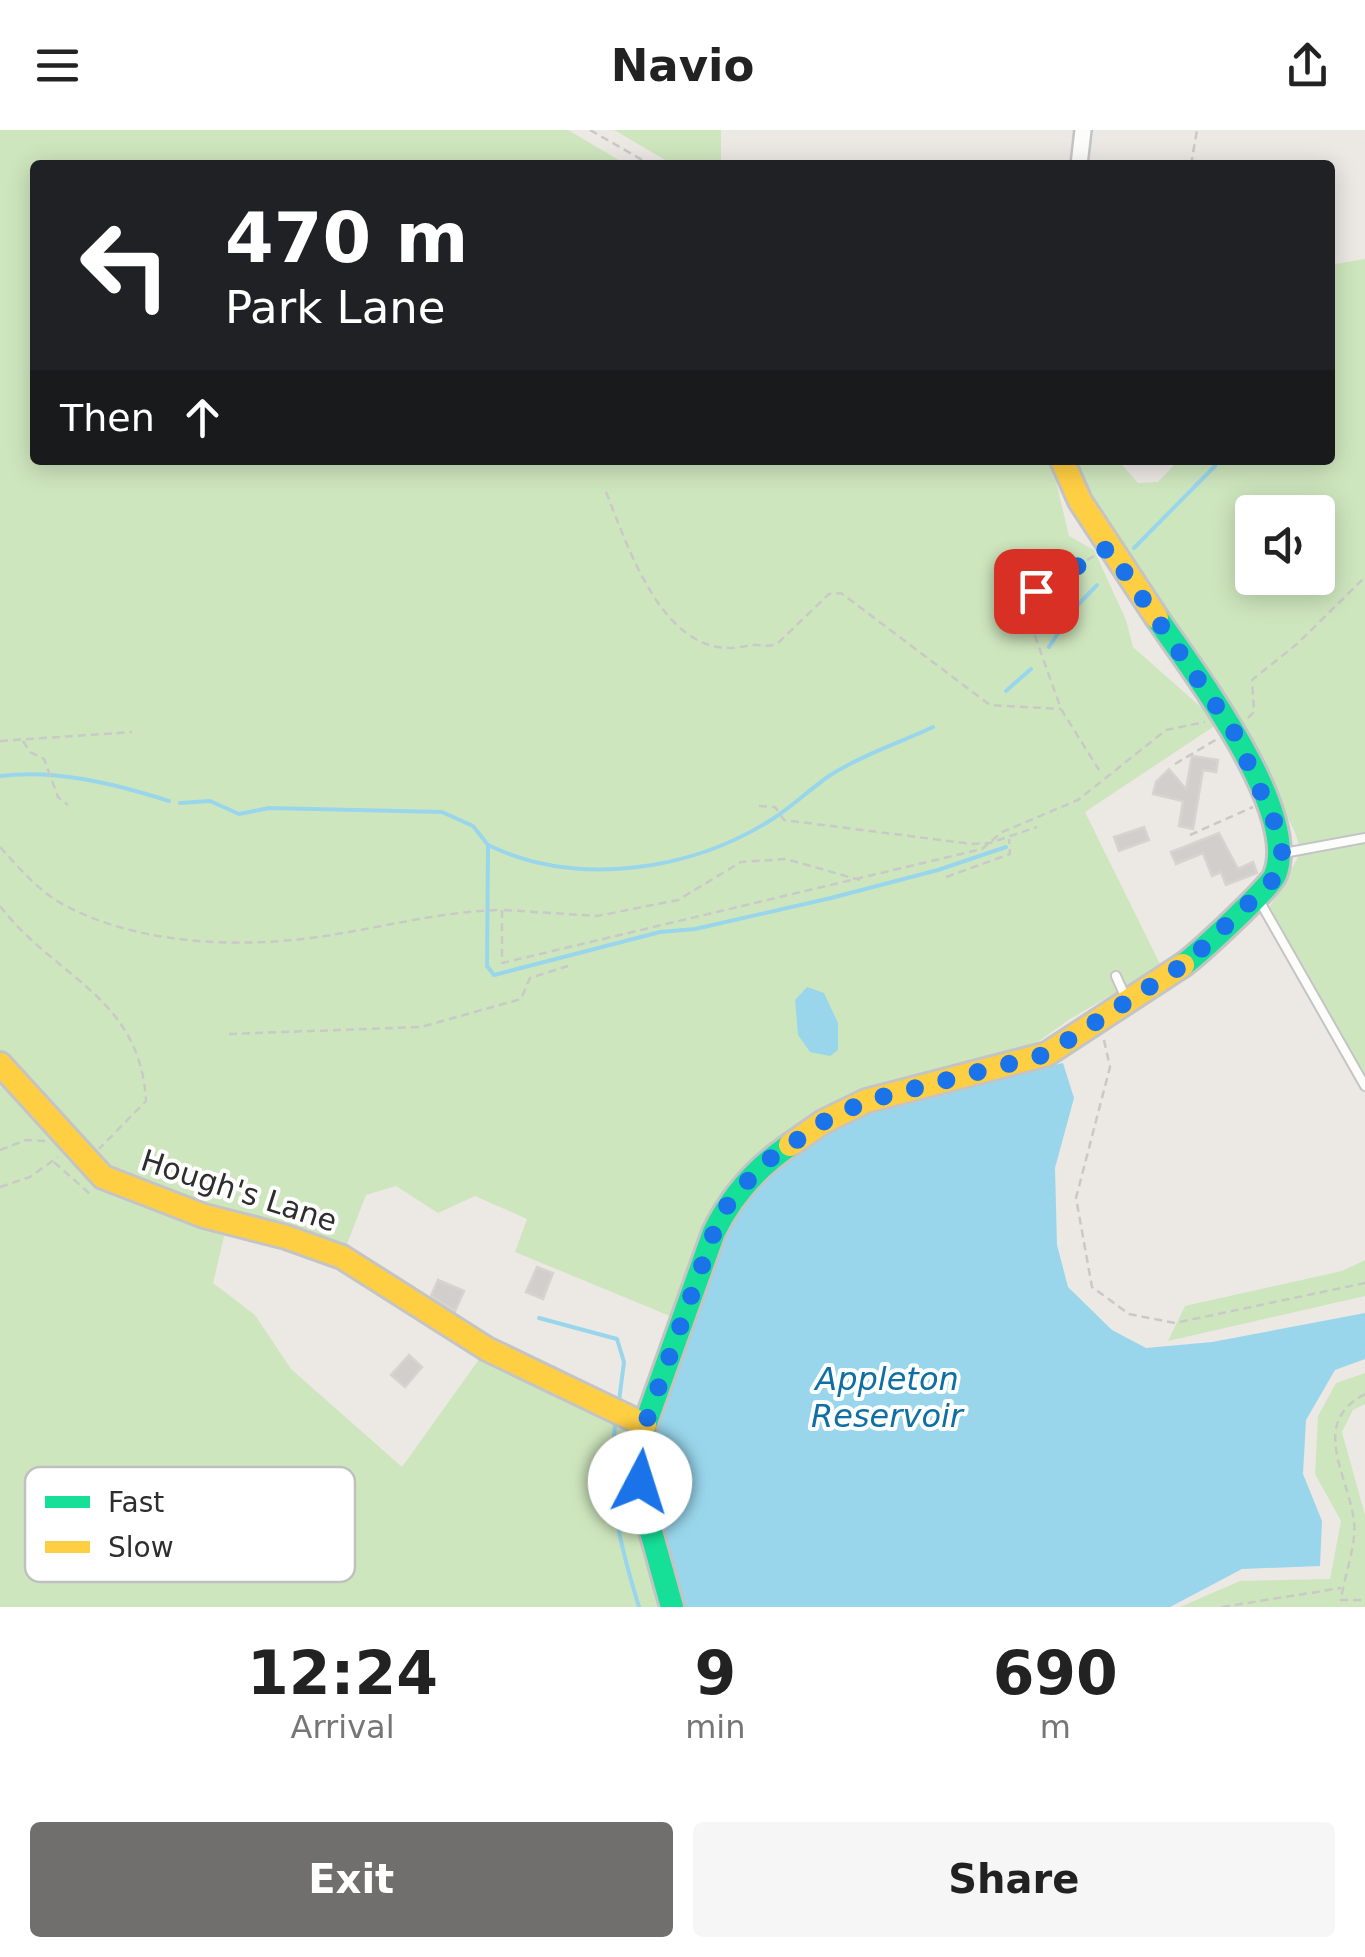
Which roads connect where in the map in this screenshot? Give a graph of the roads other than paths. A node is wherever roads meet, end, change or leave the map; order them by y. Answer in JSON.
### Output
{"nodes":[{"id":1,"x":1084,"y":130,"type":"edge"},
{"id":2,"x":1080,"y":160,"type":"edge"},
{"id":3,"x":1064,"y":465,"type":"edge"},
{"id":4,"x":1365,"y":838,"type":"edge"},
{"id":5,"x":1284,"y":853,"type":"junction"},
{"id":6,"x":1256,"y":896,"type":"junction"},
{"id":7,"x":1116,"y":976,"type":"dead end"},
{"id":8,"x":1127,"y":1000,"type":"junction"},
{"id":9,"x":0,"y":1064,"type":"edge"},
{"id":10,"x":1365,"y":1086,"type":"edge"},
{"id":11,"x":645,"y":1425,"type":"junction"},
{"id":12,"x":672,"y":1607,"type":"edge"}],
"edges":[{"from":1,"to":2,"type":"street"},
{"from":3,"to":5,"type":"street"},
{"from":4,"to":5,"type":"lane"},
{"from":5,"to":6,"type":"street"},
{"from":6,"to":8,"type":"street"},
{"from":6,"to":10,"type":"lane"},
{"from":7,"to":8,"type":"lane"},
{"from":8,"to":11,"type":"street"},
{"from":9,"to":11,"type":"street","name":"Hough's Lane"},
{"from":11,"to":12,"type":"street"}]}
